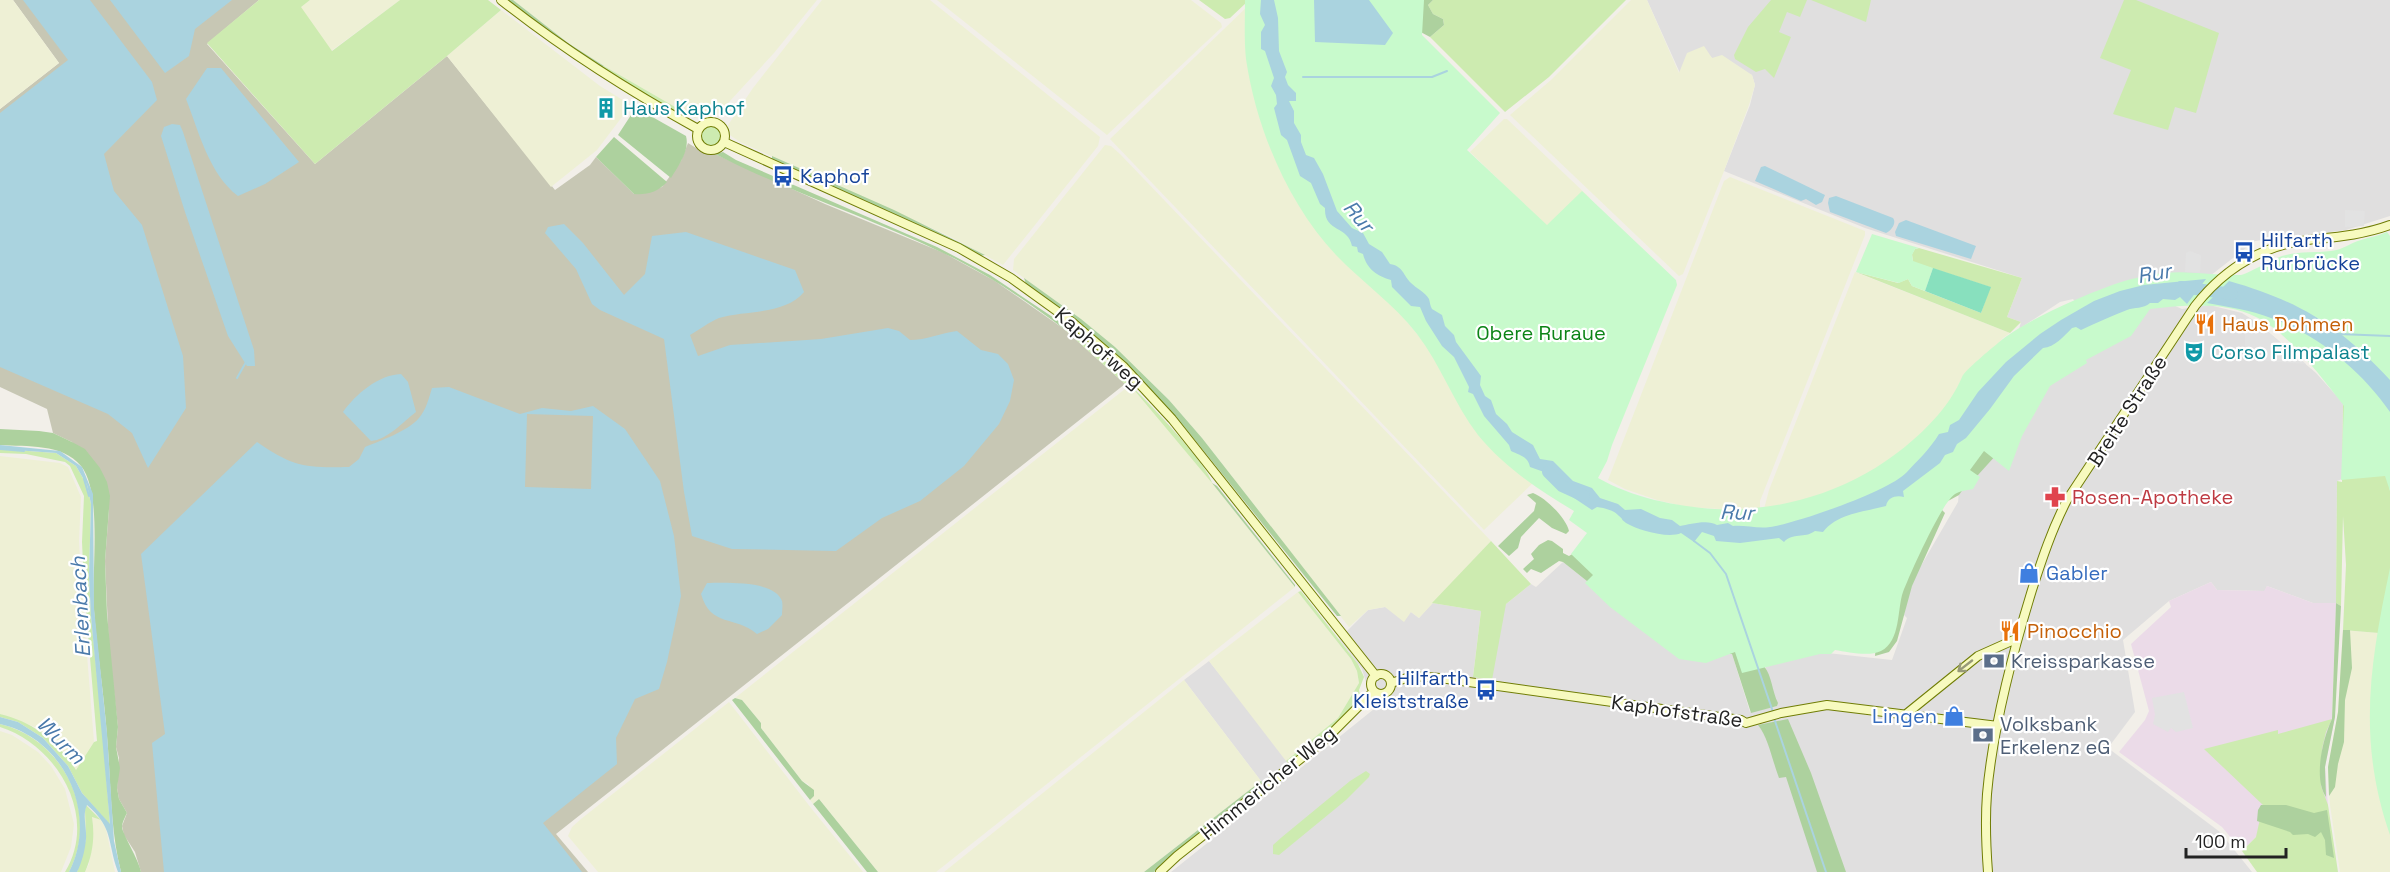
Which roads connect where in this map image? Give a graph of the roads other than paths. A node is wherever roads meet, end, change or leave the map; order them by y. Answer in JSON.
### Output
{"nodes":[{"id":1,"x":501,"y":0,"type":"edge"},
{"id":2,"x":698,"y":129,"type":"junction"},
{"id":3,"x":724,"y":142,"type":"junction"},
{"id":4,"x":2390,"y":225,"type":"edge"},
{"id":5,"x":2016,"y":639,"type":"junction"},
{"id":6,"x":1376,"y":676,"type":"junction"},
{"id":7,"x":1391,"y":683,"type":"junction"},
{"id":8,"x":1374,"y":691,"type":"junction"},
{"id":9,"x":1905,"y":715,"type":"junction"},
{"id":10,"x":1998,"y":726,"type":"junction"},
{"id":11,"x":1160,"y":872,"type":"edge"},
{"id":12,"x":1988,"y":872,"type":"edge"}],
"edges":[{"from":1,"to":2,"type":"main road","name":"Kaphofweg"},
{"from":2,"to":3,"type":"main road","name":"Kaphofweg"},
{"from":2,"to":3,"type":"main road","name":"Kaphofweg"},
{"from":3,"to":6,"type":"main road","name":"Kaphofweg"},
{"from":4,"to":5,"type":"main road","name":"Breite Straße"},
{"from":5,"to":9,"type":"main road","one_way":true},
{"from":5,"to":10,"type":"main road","name":"Breite Straße"},
{"from":6,"to":7,"type":"main road"},
{"from":6,"to":8,"type":"main road"},
{"from":7,"to":8,"type":"main road"},
{"from":7,"to":9,"type":"main road","name":"Kaphofstraße"},
{"from":8,"to":11,"type":"main road","name":"Himmericher Weg"},
{"from":9,"to":10,"type":"main road","name":"Kaphofstraße"},
{"from":10,"to":12,"type":"main road","name":"Breite Straße"}]}
